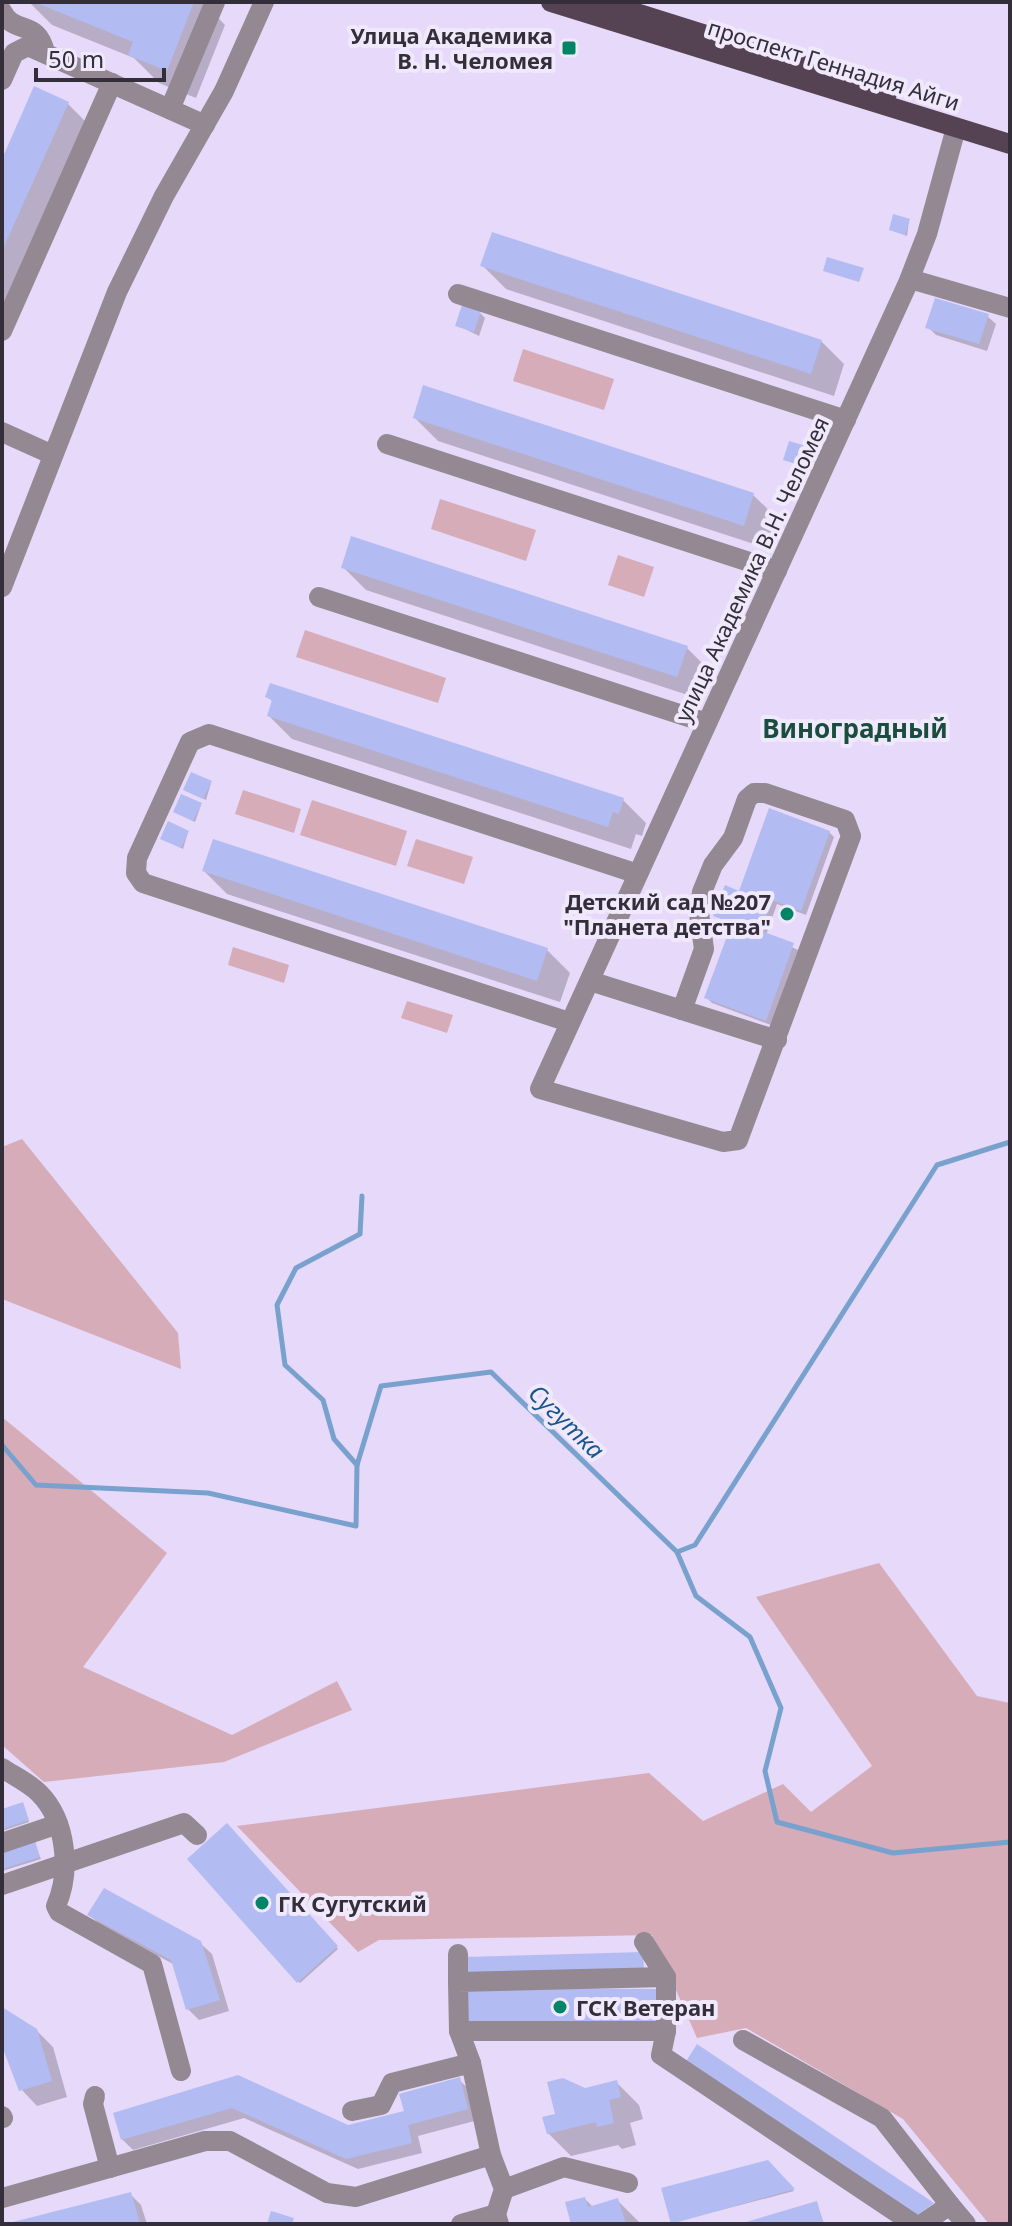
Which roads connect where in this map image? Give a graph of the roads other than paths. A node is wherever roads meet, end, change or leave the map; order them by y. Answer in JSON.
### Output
{"nodes":[{"id":1,"x":215,"y":2,"type":"edge"},
{"id":2,"x":264,"y":2,"type":"edge"},
{"id":3,"x":551,"y":2,"type":"edge"},
{"id":4,"x":601,"y":2,"type":"edge"},
{"id":5,"x":2,"y":11,"type":"edge"},
{"id":6,"x":45,"y":53,"type":"junction"},
{"id":7,"x":2,"y":80,"type":"edge"},
{"id":8,"x":112,"y":83,"type":"junction"},
{"id":9,"x":170,"y":109,"type":"junction"},
{"id":10,"x":958,"y":121,"type":"junction"},
{"id":11,"x":205,"y":125,"type":"junction"},
{"id":12,"x":1010,"y":130,"type":"edge"},
{"id":13,"x":1010,"y":144,"type":"edge"},
{"id":14,"x":910,"y":279,"type":"junction"},
{"id":15,"x":458,"y":294,"type":"dead end"},
{"id":16,"x":1010,"y":308,"type":"edge"},
{"id":17,"x":2,"y":331,"type":"edge"},
{"id":18,"x":846,"y":420,"type":"junction"},
{"id":19,"x":2,"y":432,"type":"edge"},
{"id":20,"x":387,"y":444,"type":"dead end"},
{"id":21,"x":53,"y":455,"type":"junction"},
{"id":22,"x":777,"y":571,"type":"junction"},
{"id":23,"x":2,"y":587,"type":"edge"},
{"id":24,"x":319,"y":597,"type":"dead end"},
{"id":25,"x":707,"y":723,"type":"junction"},
{"id":26,"x":638,"y":874,"type":"junction"},
{"id":27,"x":590,"y":981,"type":"junction"},
{"id":28,"x":682,"y":1010,"type":"junction"},
{"id":29,"x":569,"y":1022,"type":"junction"},
{"id":30,"x":777,"y":1040,"type":"junction"},
{"id":31,"x":2,"y":1768,"type":"edge"},
{"id":32,"x":58,"y":1824,"type":"junction"},
{"id":33,"x":197,"y":1835,"type":"dead end"},
{"id":34,"x":2,"y":1843,"type":"edge"},
{"id":35,"x":66,"y":1865,"type":"junction"},
{"id":36,"x":2,"y":1885,"type":"edge"},
{"id":37,"x":644,"y":1942,"type":"dead end"},
{"id":38,"x":458,"y":1954,"type":"dead end"},
{"id":39,"x":666,"y":1977,"type":"junction"},
{"id":40,"x":458,"y":1982,"type":"junction"},
{"id":41,"x":459,"y":2031,"type":"junction"},
{"id":42,"x":666,"y":2031,"type":"junction"},
{"id":43,"x":743,"y":2040,"type":"dead end"},
{"id":44,"x":471,"y":2063,"type":"junction"},
{"id":45,"x":181,"y":2071,"type":"dead end"},
{"id":46,"x":95,"y":2096,"type":"dead end"},
{"id":47,"x":352,"y":2111,"type":"dead end"},
{"id":48,"x":491,"y":2155,"type":"junction"},
{"id":49,"x":110,"y":2168,"type":"junction"},
{"id":50,"x":628,"y":2183,"type":"dead end"},
{"id":51,"x":504,"y":2189,"type":"junction"},
{"id":52,"x":2,"y":2198,"type":"edge"},
{"id":53,"x":950,"y":2205,"type":"junction"},
{"id":54,"x":498,"y":2219,"type":"edge"},
{"id":55,"x":461,"y":2224,"type":"edge"},
{"id":56,"x":914,"y":2224,"type":"edge"},
{"id":57,"x":922,"y":2224,"type":"edge"},
{"id":58,"x":966,"y":2224,"type":"edge"}],
"edges":[{"from":1,"to":9,"type":"street"},
{"from":2,"to":11,"type":"street"},
{"from":3,"to":10,"type":"main road","name":"проспект Геннадия Айги"},
{"from":4,"to":10,"type":"main road","name":"проспект Геннадия Айги"},
{"from":5,"to":6,"type":"street"},
{"from":6,"to":7,"type":"street"},
{"from":6,"to":8,"type":"street"},
{"from":8,"to":9,"type":"street"},
{"from":8,"to":17,"type":"street"},
{"from":9,"to":11,"type":"street"},
{"from":10,"to":12,"type":"main road","name":"проспект Геннадия Айги"},
{"from":10,"to":13,"type":"main road","name":"проспект Геннадия Айги"},
{"from":10,"to":14,"type":"street","name":"улица Академика В.Н. Челомея"},
{"from":11,"to":21,"type":"street"},
{"from":14,"to":16,"type":"street"},
{"from":14,"to":18,"type":"street","name":"улица Академика В.Н. Челомея"},
{"from":15,"to":18,"type":"street"},
{"from":18,"to":22,"type":"street","name":"улица Академика В.Н. Челомея"},
{"from":19,"to":21,"type":"street"},
{"from":20,"to":22,"type":"street"},
{"from":21,"to":23,"type":"street"},
{"from":22,"to":25,"type":"street","name":"улица Академика В.Н. Челомея"},
{"from":24,"to":25,"type":"street"},
{"from":25,"to":26,"type":"street","name":"улица Академика В.Н. Челомея"},
{"from":26,"to":27,"type":"street","name":"улица Академика В.Н. Челомея"},
{"from":26,"to":29,"type":"street"},
{"from":27,"to":28,"type":"street"},
{"from":27,"to":29,"type":"street","name":"улица Академика В.Н. Челомея"},
{"from":28,"to":30,"type":"street"},
{"from":28,"to":30,"type":"street"},
{"from":29,"to":30,"type":"street","name":"улица Академика В.Н. Челомея"},
{"from":31,"to":32,"type":"street"},
{"from":32,"to":34,"type":"street"},
{"from":32,"to":35,"type":"street"},
{"from":33,"to":35,"type":"street"},
{"from":35,"to":36,"type":"street"},
{"from":35,"to":45,"type":"street"},
{"from":37,"to":39,"type":"street"},
{"from":38,"to":40,"type":"street"},
{"from":39,"to":40,"type":"street"},
{"from":39,"to":42,"type":"street"},
{"from":40,"to":41,"type":"street"},
{"from":41,"to":42,"type":"street"},
{"from":41,"to":44,"type":"street"},
{"from":42,"to":56,"type":"street"},
{"from":43,"to":53,"type":"street"},
{"from":44,"to":47,"type":"street"},
{"from":44,"to":48,"type":"street"},
{"from":46,"to":49,"type":"street"},
{"from":48,"to":49,"type":"street"},
{"from":48,"to":51,"type":"street"},
{"from":49,"to":52,"type":"street"},
{"from":50,"to":51,"type":"street"},
{"from":51,"to":54,"type":"street"},
{"from":53,"to":57,"type":"street"},
{"from":53,"to":58,"type":"street"},
{"from":54,"to":55,"type":"street"}]}
